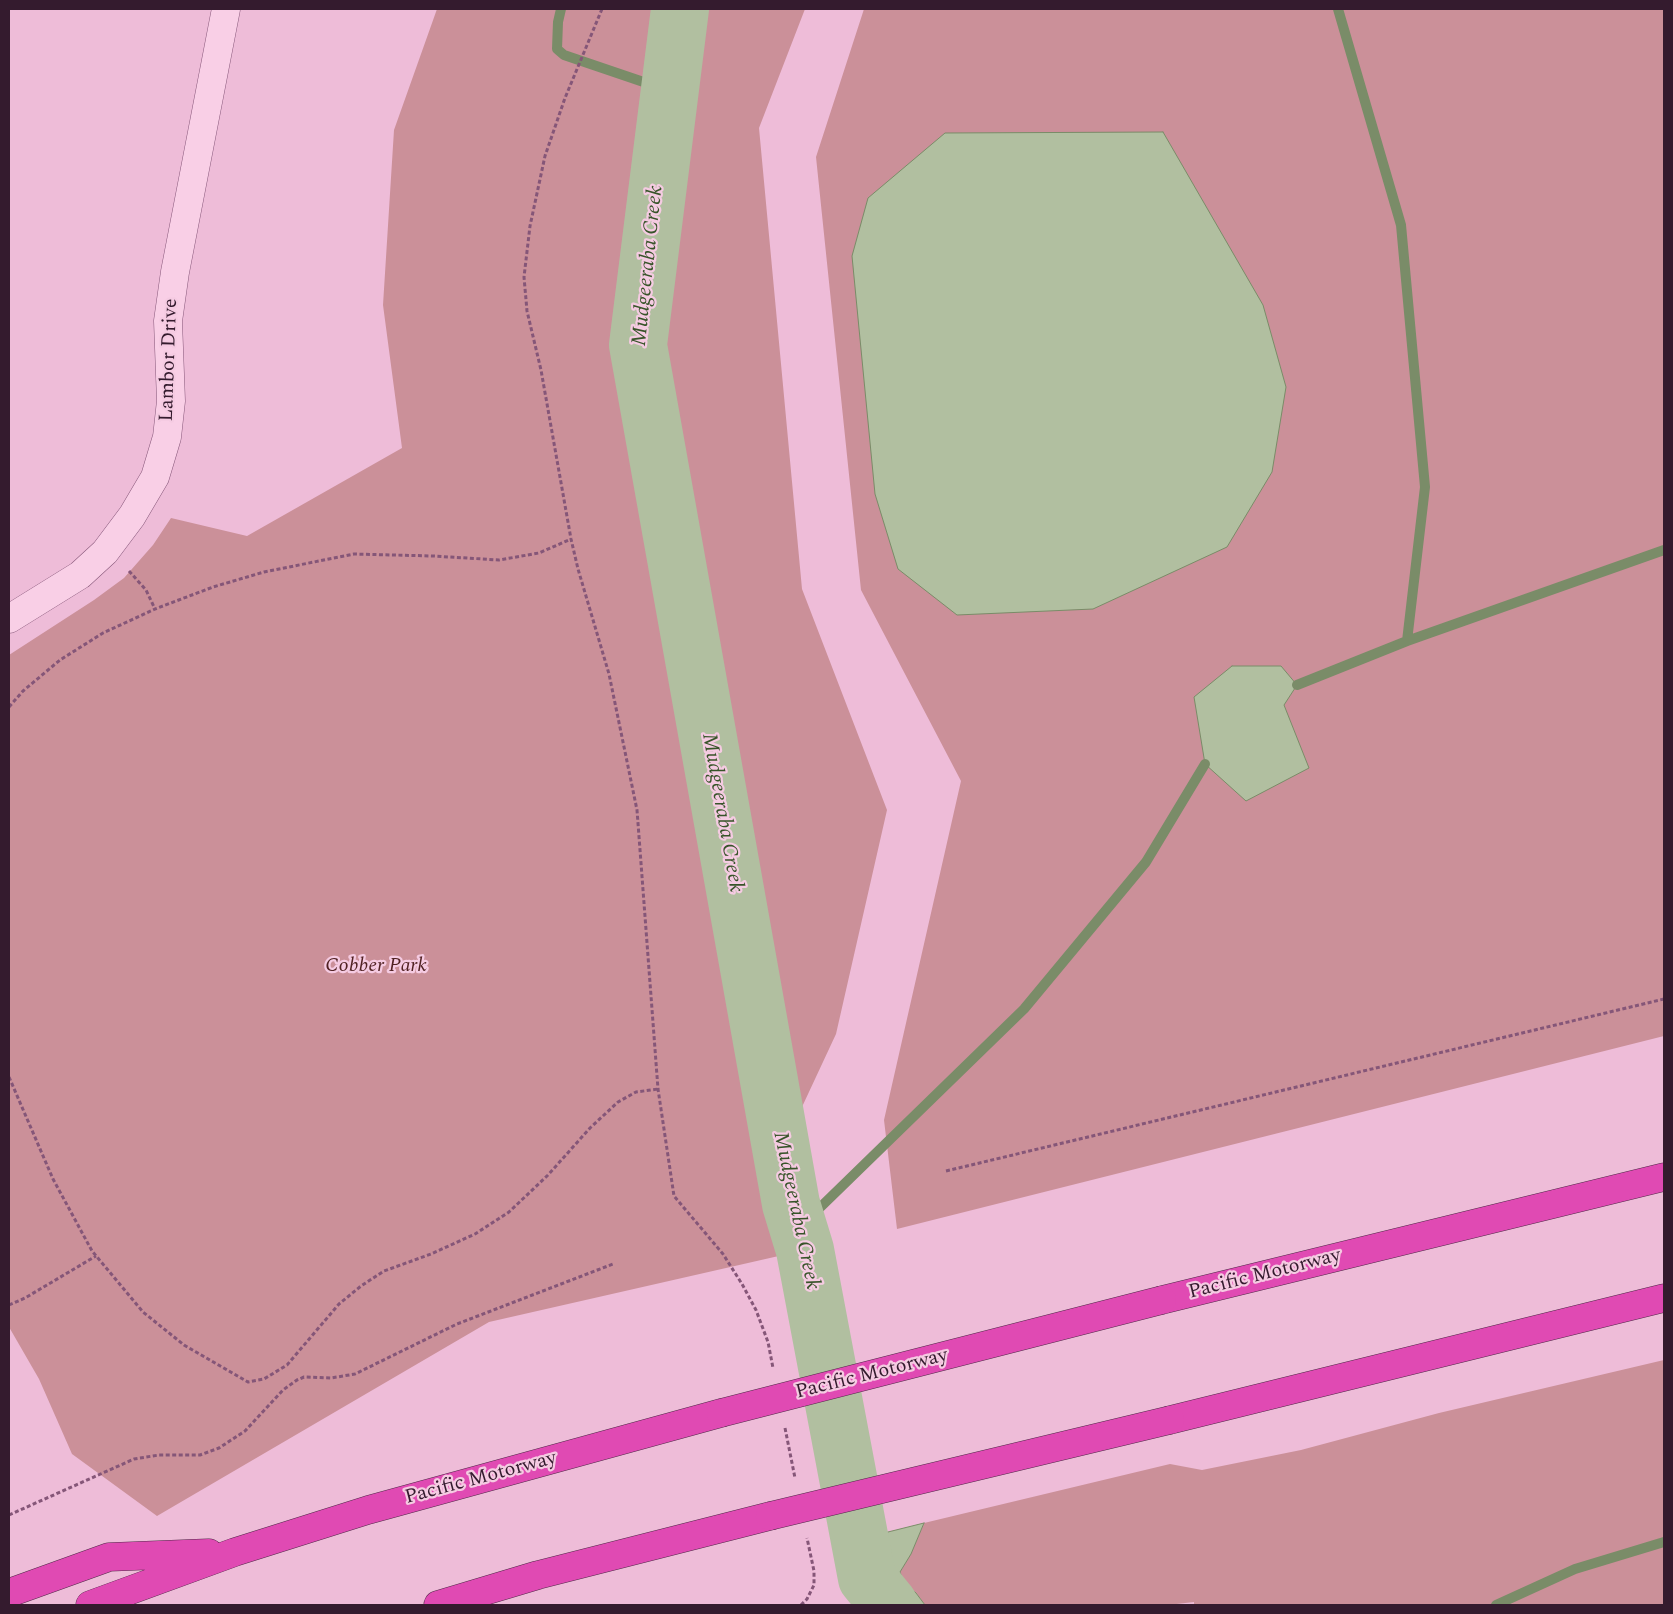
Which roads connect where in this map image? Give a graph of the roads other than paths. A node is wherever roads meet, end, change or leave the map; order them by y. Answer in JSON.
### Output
{"nodes":[{"id":1,"x":226,"y":9,"type":"edge"},
{"id":2,"x":9,"y":619,"type":"edge"},
{"id":3,"x":1664,"y":1177,"type":"edge"},
{"id":4,"x":1664,"y":1298,"type":"edge"},
{"id":5,"x":235,"y":1552,"type":"junction"},
{"id":6,"x":9,"y":1593,"type":"edge"},
{"id":7,"x":90,"y":1605,"type":"edge"},
{"id":8,"x":438,"y":1605,"type":"edge"}],
"edges":[{"from":1,"to":2,"type":"street","name":"Lambor Drive"},
{"from":3,"to":5,"type":"highway","name":"Pacific Motorway","bridge":true},
{"from":4,"to":8,"type":"highway","bridge":true},
{"from":5,"to":6,"type":"highway"},
{"from":5,"to":7,"type":"highway","name":"Pacific Motorway"}]}
